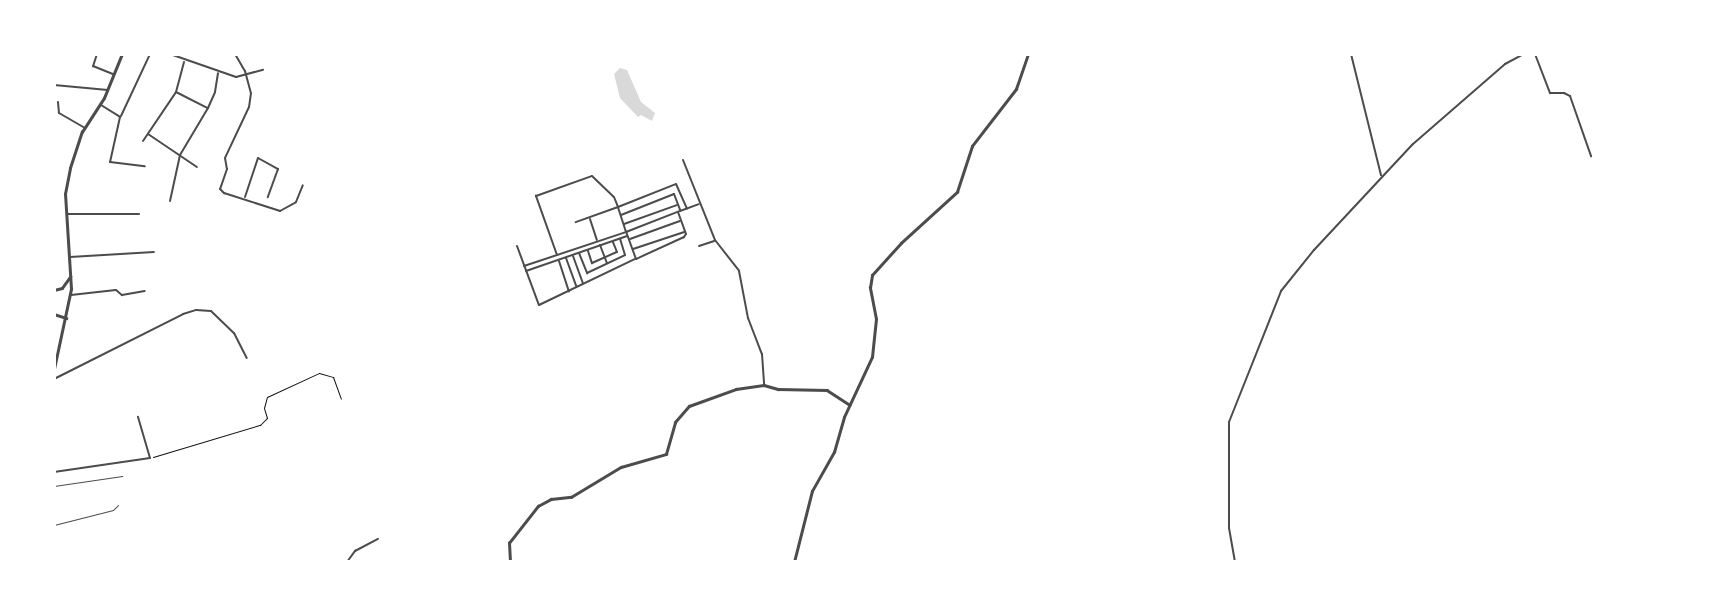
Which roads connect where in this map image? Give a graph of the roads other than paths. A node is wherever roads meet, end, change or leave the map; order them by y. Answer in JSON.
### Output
{"nodes":[{"id":1,"x":97,"y":54,"type":"edge"},
{"id":2,"x":122,"y":54,"type":"edge"},
{"id":3,"x":150,"y":54,"type":"edge"},
{"id":4,"x":170,"y":54,"type":"edge"},
{"id":5,"x":235,"y":54,"type":"edge"},
{"id":6,"x":1028,"y":54,"type":"edge"},
{"id":7,"x":1351,"y":54,"type":"edge"},
{"id":8,"x":1524,"y":54,"type":"edge"},
{"id":9,"x":1535,"y":54,"type":"edge"},
{"id":10,"x":184,"y":60,"type":"junction"},
{"id":11,"x":263,"y":70,"type":"dead end"},
{"id":12,"x":218,"y":73,"type":"junction"},
{"id":13,"x":114,"y":75,"type":"junction"},
{"id":14,"x":246,"y":76,"type":"junction"},
{"id":15,"x":54,"y":85,"type":"edge"},
{"id":16,"x":108,"y":90,"type":"junction"},
{"id":17,"x":176,"y":92,"type":"junction"},
{"id":18,"x":58,"y":102,"type":"dead end"},
{"id":19,"x":100,"y":104,"type":"junction"},
{"id":20,"x":208,"y":108,"type":"junction"},
{"id":21,"x":120,"y":117,"type":"junction"},
{"id":22,"x":85,"y":128,"type":"junction"},
{"id":23,"x":148,"y":134,"type":"junction"},
{"id":24,"x":143,"y":141,"type":"dead end"},
{"id":25,"x":180,"y":155,"type":"junction"},
{"id":26,"x":1591,"y":156,"type":"dead end"},
{"id":27,"x":683,"y":160,"type":"dead end"},
{"id":28,"x":145,"y":166,"type":"dead end"},
{"id":29,"x":197,"y":167,"type":"dead end"},
{"id":30,"x":1381,"y":175,"type":"junction"},
{"id":31,"x":303,"y":185,"type":"dead end"},
{"id":32,"x":268,"y":197,"type":"dead end"},
{"id":33,"x":245,"y":199,"type":"junction"},
{"id":34,"x":170,"y":201,"type":"dead end"},
{"id":35,"x":700,"y":204,"type":"junction"},
{"id":36,"x":678,"y":205,"type":"junction"},
{"id":37,"x":618,"y":207,"type":"junction"},
{"id":38,"x":687,"y":209,"type":"junction"},
{"id":39,"x":679,"y":212,"type":"junction"},
{"id":40,"x":67,"y":214,"type":"junction"},
{"id":41,"x":139,"y":215,"type":"dead end"},
{"id":42,"x":621,"y":215,"type":"junction"},
{"id":43,"x":589,"y":218,"type":"junction"},
{"id":44,"x":681,"y":220,"type":"junction"},
{"id":45,"x":576,"y":222,"type":"dead end"},
{"id":46,"x":624,"y":224,"type":"junction"},
{"id":47,"x":685,"y":231,"type":"junction"},
{"id":48,"x":626,"y":232,"type":"junction"},
{"id":49,"x":628,"y":237,"type":"junction"},
{"id":50,"x":620,"y":238,"type":"junction"},
{"id":51,"x":715,"y":240,"type":"junction"},
{"id":52,"x":598,"y":241,"type":"junction"},
{"id":53,"x":613,"y":241,"type":"junction"},
{"id":54,"x":600,"y":245,"type":"junction"},
{"id":55,"x":517,"y":246,"type":"dead end"},
{"id":56,"x":699,"y":246,"type":"dead end"},
{"id":57,"x":588,"y":250,"type":"junction"},
{"id":58,"x":632,"y":250,"type":"junction"},
{"id":59,"x":154,"y":253,"type":"dead end"},
{"id":60,"x":579,"y":253,"type":"junction"},
{"id":61,"x":556,"y":255,"type":"junction"},
{"id":62,"x":573,"y":255,"type":"junction"},
{"id":63,"x":69,"y":257,"type":"junction"},
{"id":64,"x":566,"y":257,"type":"junction"},
{"id":65,"x":604,"y":257,"type":"junction"},
{"id":66,"x":636,"y":259,"type":"junction"},
{"id":67,"x":558,"y":260,"type":"junction"},
{"id":68,"x":607,"y":264,"type":"junction"},
{"id":69,"x":524,"y":265,"type":"junction"},
{"id":70,"x":526,"y":271,"type":"junction"},
{"id":71,"x":70,"y":277,"type":"junction"},
{"id":72,"x":583,"y":284,"type":"junction"},
{"id":73,"x":576,"y":287,"type":"junction"},
{"id":74,"x":54,"y":290,"type":"edge"},
{"id":75,"x":145,"y":291,"type":"dead end"},
{"id":76,"x":569,"y":291,"type":"junction"},
{"id":77,"x":70,"y":295,"type":"junction"},
{"id":78,"x":54,"y":314,"type":"edge"},
{"id":79,"x":66,"y":318,"type":"junction"},
{"id":80,"x":247,"y":358,"type":"dead end"},
{"id":81,"x":54,"y":369,"type":"edge"},
{"id":82,"x":54,"y":379,"type":"edge"},
{"id":83,"x":764,"y":384,"type":"junction"},
{"id":84,"x":850,"y":405,"type":"junction"},
{"id":85,"x":138,"y":417,"type":"dead end"},
{"id":86,"x":54,"y":472,"type":"edge"},
{"id":87,"x":122,"y":475,"type":"dead end"},
{"id":88,"x":54,"y":486,"type":"edge"},
{"id":89,"x":118,"y":505,"type":"dead end"},
{"id":90,"x":54,"y":524,"type":"edge"},
{"id":91,"x":378,"y":539,"type":"dead end"},
{"id":92,"x":348,"y":562,"type":"edge"},
{"id":93,"x":510,"y":562,"type":"edge"},
{"id":94,"x":794,"y":562,"type":"edge"},
{"id":95,"x":1235,"y":562,"type":"edge"}],
"edges":[{"from":1,"to":13,"type":"street"},
{"from":2,"to":13,"type":"street"},
{"from":3,"to":21,"type":"street"},
{"from":4,"to":10,"type":"street"},
{"from":5,"to":14,"type":"street"},
{"from":6,"to":84,"type":"street"},
{"from":7,"to":30,"type":"street"},
{"from":8,"to":30,"type":"street"},
{"from":9,"to":26,"type":"street"},
{"from":10,"to":12,"type":"street"},
{"from":10,"to":17,"type":"street"},
{"from":11,"to":14,"type":"street"},
{"from":12,"to":14,"type":"street"},
{"from":12,"to":20,"type":"street"},
{"from":13,"to":16,"type":"street"},
{"from":14,"to":33,"type":"street"},
{"from":15,"to":16,"type":"street"},
{"from":16,"to":19,"type":"street"},
{"from":17,"to":20,"type":"street"},
{"from":17,"to":23,"type":"street"},
{"from":18,"to":22,"type":"street"},
{"from":19,"to":21,"type":"street"},
{"from":19,"to":22,"type":"street"},
{"from":20,"to":25,"type":"street"},
{"from":21,"to":28,"type":"street"},
{"from":22,"to":40,"type":"street"},
{"from":23,"to":24,"type":"street"},
{"from":23,"to":25,"type":"street"},
{"from":25,"to":29,"type":"street"},
{"from":25,"to":34,"type":"street"},
{"from":27,"to":35,"type":"street"},
{"from":30,"to":95,"type":"street"},
{"from":31,"to":33,"type":"street"},
{"from":32,"to":33,"type":"street"},
{"from":35,"to":38,"type":"street"},
{"from":35,"to":51,"type":"street"},
{"from":36,"to":39,"type":"street"},
{"from":36,"to":42,"type":"street"},
{"from":36,"to":46,"type":"street"},
{"from":37,"to":38,"type":"street"},
{"from":37,"to":42,"type":"street"},
{"from":37,"to":43,"type":"street"},
{"from":37,"to":61,"type":"street"},
{"from":38,"to":39,"type":"street"},
{"from":39,"to":44,"type":"street"},
{"from":39,"to":48,"type":"street"},
{"from":40,"to":41,"type":"street"},
{"from":40,"to":63,"type":"street"},
{"from":42,"to":46,"type":"street"},
{"from":43,"to":45,"type":"street"},
{"from":43,"to":52,"type":"street"},
{"from":44,"to":47,"type":"street"},
{"from":44,"to":49,"type":"street"},
{"from":46,"to":48,"type":"street"},
{"from":47,"to":58,"type":"street"},
{"from":47,"to":66,"type":"street"},
{"from":48,"to":49,"type":"street"},
{"from":48,"to":52,"type":"street"},
{"from":49,"to":50,"type":"street"},
{"from":49,"to":58,"type":"street"},
{"from":50,"to":53,"type":"street"},
{"from":50,"to":68,"type":"street"},
{"from":51,"to":56,"type":"street"},
{"from":51,"to":83,"type":"street"},
{"from":52,"to":61,"type":"street"},
{"from":53,"to":54,"type":"street"},
{"from":53,"to":65,"type":"street"},
{"from":54,"to":57,"type":"street"},
{"from":54,"to":65,"type":"street"},
{"from":55,"to":69,"type":"street"},
{"from":57,"to":60,"type":"street"},
{"from":57,"to":65,"type":"street"},
{"from":58,"to":66,"type":"street"},
{"from":59,"to":63,"type":"street"},
{"from":60,"to":62,"type":"street"},
{"from":60,"to":68,"type":"street"},
{"from":61,"to":69,"type":"street"},
{"from":62,"to":64,"type":"street"},
{"from":62,"to":72,"type":"street"},
{"from":63,"to":71,"type":"street"},
{"from":64,"to":67,"type":"street"},
{"from":64,"to":73,"type":"street"},
{"from":65,"to":68,"type":"street"},
{"from":66,"to":72,"type":"street"},
{"from":67,"to":70,"type":"street"},
{"from":67,"to":76,"type":"street"},
{"from":69,"to":70,"type":"street"},
{"from":70,"to":76,"type":"street"},
{"from":71,"to":74,"type":"street"},
{"from":71,"to":77,"type":"street"},
{"from":72,"to":73,"type":"street"},
{"from":73,"to":76,"type":"street"},
{"from":75,"to":77,"type":"street"},
{"from":77,"to":79,"type":"street"},
{"from":78,"to":79,"type":"street"},
{"from":79,"to":81,"type":"street"},
{"from":80,"to":82,"type":"street"},
{"from":83,"to":84,"type":"street"},
{"from":83,"to":93,"type":"street"},
{"from":84,"to":94,"type":"street"},
{"from":85,"to":86,"type":"street"},
{"from":87,"to":88,"type":"lane"},
{"from":89,"to":90,"type":"lane"},
{"from":91,"to":92,"type":"street"}]}
